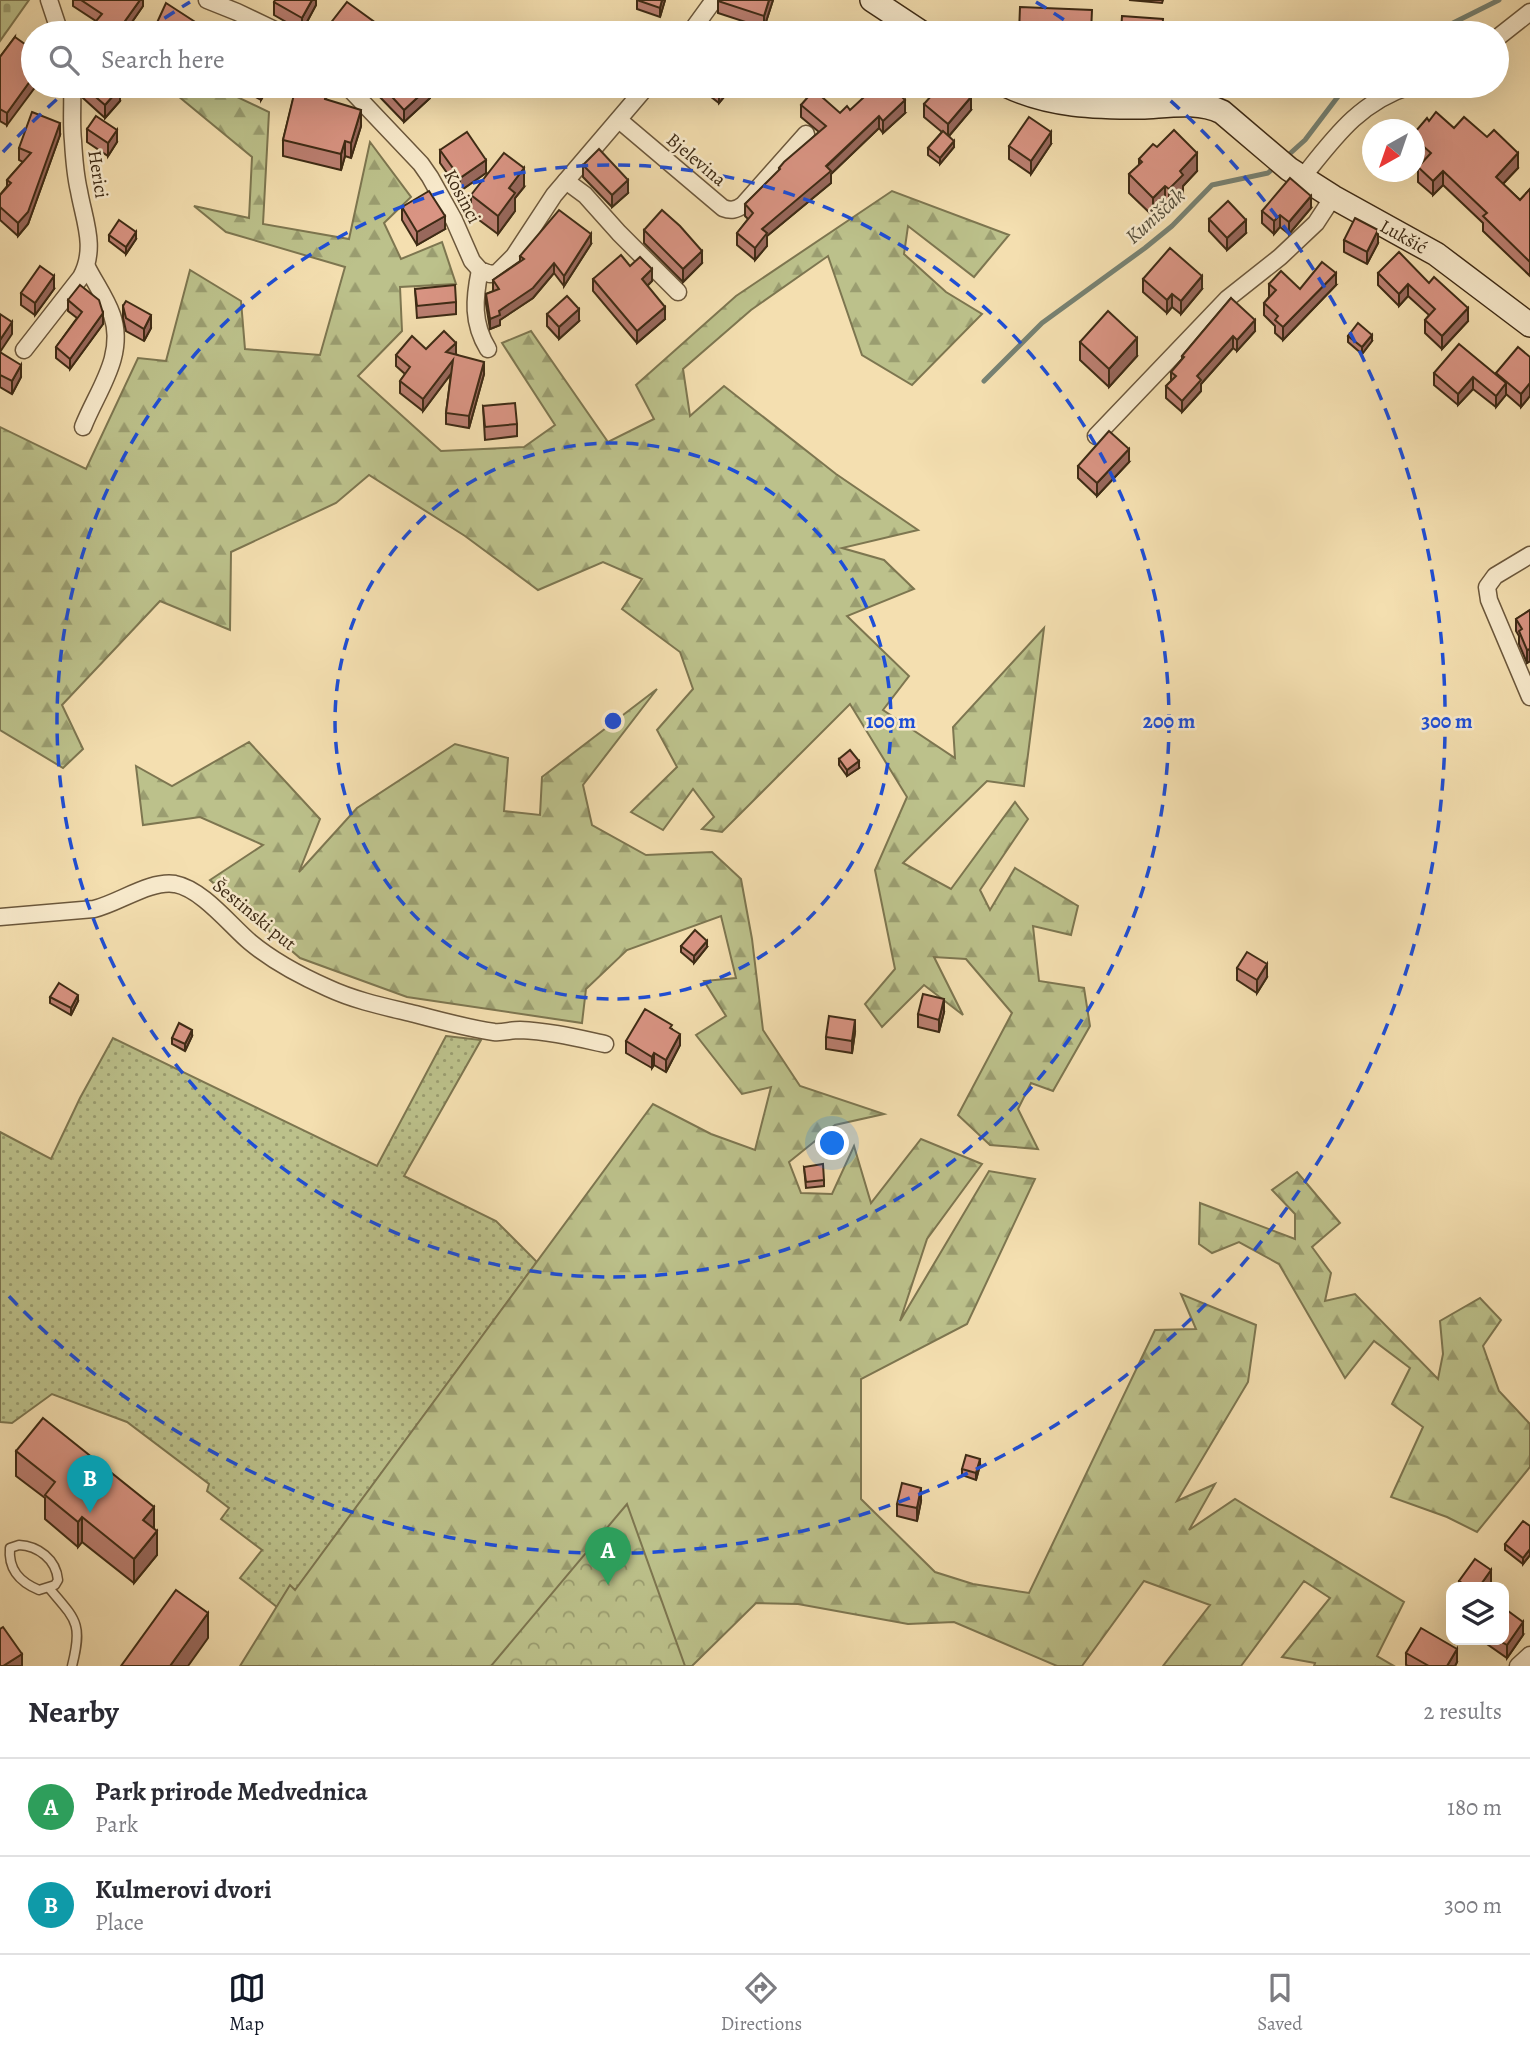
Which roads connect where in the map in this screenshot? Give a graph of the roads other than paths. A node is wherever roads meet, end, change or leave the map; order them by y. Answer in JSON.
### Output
{"nodes":[{"id":1,"x":49,"y":0,"type":"edge"},
{"id":2,"x":207,"y":0,"type":"edge"},
{"id":3,"x":714,"y":0,"type":"edge"},
{"id":4,"x":872,"y":0,"type":"edge"},
{"id":5,"x":1530,"y":12,"type":"edge"},
{"id":6,"x":56,"y":21,"type":"edge"},
{"id":7,"x":256,"y":21,"type":"edge"},
{"id":8,"x":699,"y":21,"type":"edge"},
{"id":9,"x":904,"y":21,"type":"edge"},
{"id":10,"x":1509,"y":29,"type":"edge"},
{"id":11,"x":72,"y":98,"type":"edge"},
{"id":12,"x":359,"y":98,"type":"edge"},
{"id":13,"x":638,"y":98,"type":"edge"},
{"id":14,"x":1040,"y":98,"type":"edge"},
{"id":15,"x":1381,"y":98,"type":"edge"},
{"id":16,"x":619,"y":121,"type":"junction"},
{"id":17,"x":806,"y":134,"type":"dead end"},
{"id":18,"x":1288,"y":168,"type":"junction"},
{"id":19,"x":566,"y":181,"type":"junction"},
{"id":20,"x":1333,"y":197,"type":"junction"},
{"id":21,"x":87,"y":267,"type":"junction"},
{"id":22,"x":480,"y":270,"type":"junction"},
{"id":23,"x":678,"y":292,"type":"dead end"},
{"id":24,"x":1530,"y":325,"type":"edge"},
{"id":25,"x":488,"y":349,"type":"dead end"},
{"id":26,"x":24,"y":350,"type":"dead end"},
{"id":27,"x":83,"y":427,"type":"dead end"},
{"id":28,"x":1096,"y":436,"type":"dead end"},
{"id":29,"x":1530,"y":555,"type":"edge"},
{"id":30,"x":1530,"y":696,"type":"edge"},
{"id":31,"x":0,"y":916,"type":"edge"},
{"id":32,"x":604,"y":1044,"type":"dead end"},
{"id":33,"x":0,"y":1541,"type":"edge"},
{"id":34,"x":10,"y":1548,"type":"junction"},
{"id":35,"x":49,"y":1588,"type":"junction"},
{"id":36,"x":1530,"y":1655,"type":"edge"},
{"id":37,"x":72,"y":1666,"type":"edge"},
{"id":38,"x":1518,"y":1666,"type":"edge"}],
"edges":[{"from":1,"to":6,"type":"street"},
{"from":2,"to":7,"type":"street"},
{"from":3,"to":8,"type":"street"},
{"from":4,"to":9,"type":"main road"},
{"from":5,"to":10,"type":"street"},
{"from":11,"to":21,"type":"street","name":"Herici"},
{"from":12,"to":22,"type":"street","name":"Kosinci"},
{"from":13,"to":16,"type":"street"},
{"from":14,"to":18,"type":"main road","name":"Lukšić"},
{"from":15,"to":18,"type":"street"},
{"from":16,"to":17,"type":"street","name":"Bjelevina"},
{"from":16,"to":19,"type":"street"},
{"from":18,"to":20,"type":"main road","name":"Lukšić"},
{"from":19,"to":22,"type":"street"},
{"from":19,"to":23,"type":"street"},
{"from":20,"to":24,"type":"main road","name":"Lukšić"},
{"from":20,"to":28,"type":"street"},
{"from":21,"to":26,"type":"street"},
{"from":21,"to":27,"type":"street","name":"Herici"},
{"from":22,"to":25,"type":"street"},
{"from":29,"to":30,"type":"street"},
{"from":31,"to":32,"type":"street","name":"Šestinski put"},
{"from":33,"to":34,"type":"lane"},
{"from":34,"to":35,"type":"lane"},
{"from":34,"to":35,"type":"lane"},
{"from":35,"to":37,"type":"lane"},
{"from":36,"to":38,"type":"street"}]}
